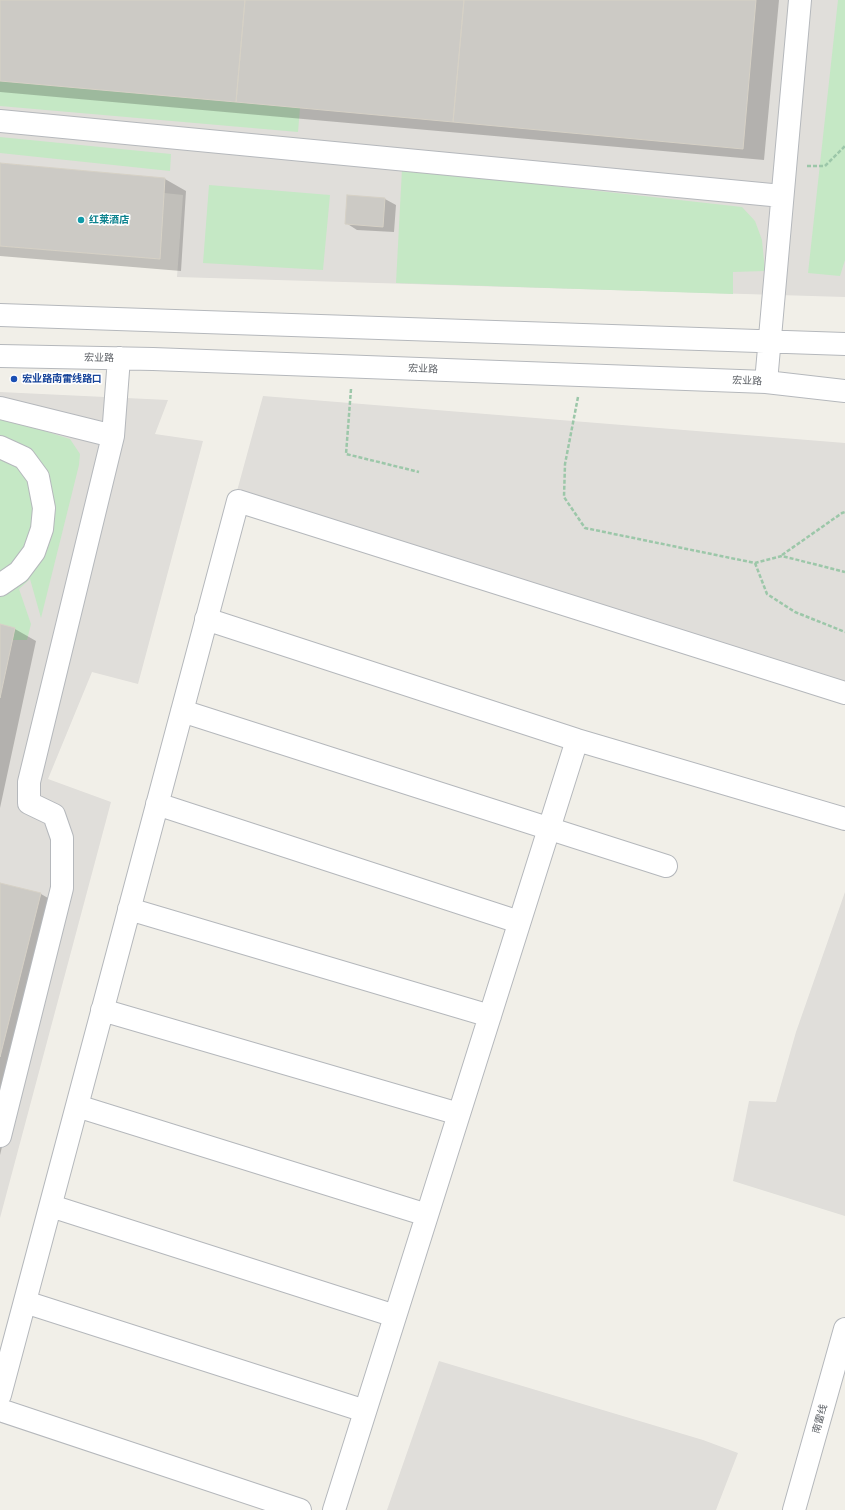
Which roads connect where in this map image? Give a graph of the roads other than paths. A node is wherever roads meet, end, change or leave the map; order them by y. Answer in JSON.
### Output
{"nodes":[{"id":1,"x":800,"y":0,"type":"edge"},
{"id":2,"x":0,"y":121,"type":"edge"},
{"id":3,"x":782,"y":196,"type":"junction"},
{"id":4,"x":0,"y":315,"type":"edge"},
{"id":5,"x":769,"y":341,"type":"junction"},
{"id":6,"x":845,"y":344,"type":"edge"},
{"id":7,"x":0,"y":356,"type":"edge"},
{"id":8,"x":119,"y":358,"type":"junction"},
{"id":9,"x":766,"y":382,"type":"junction"},
{"id":10,"x":845,"y":391,"type":"edge"},
{"id":11,"x":0,"y":408,"type":"edge"},
{"id":12,"x":114,"y":436,"type":"junction"},
{"id":13,"x":0,"y":447,"type":"edge"},
{"id":14,"x":0,"y":585,"type":"edge"},
{"id":15,"x":206,"y":619,"type":"junction"},
{"id":16,"x":845,"y":693,"type":"edge"},
{"id":17,"x":182,"y":711,"type":"junction"},
{"id":18,"x":577,"y":740,"type":"junction"},
{"id":19,"x":157,"y":804,"type":"junction"},
{"id":20,"x":845,"y":819,"type":"edge"},
{"id":21,"x":549,"y":829,"type":"junction"},
{"id":22,"x":666,"y":866,"type":"dead end"},
{"id":23,"x":129,"y":909,"type":"junction"},
{"id":24,"x":519,"y":922,"type":"junction"},
{"id":25,"x":102,"y":1010,"type":"junction"},
{"id":26,"x":490,"y":1016,"type":"junction"},
{"id":27,"x":77,"y":1106,"type":"junction"},
{"id":28,"x":459,"y":1114,"type":"junction"},
{"id":29,"x":0,"y":1136,"type":"edge"},
{"id":30,"x":51,"y":1206,"type":"junction"},
{"id":31,"x":427,"y":1215,"type":"junction"},
{"id":32,"x":25,"y":1302,"type":"junction"},
{"id":33,"x":395,"y":1316,"type":"junction"},
{"id":34,"x":845,"y":1329,"type":"edge"},
{"id":35,"x":0,"y":1395,"type":"edge"},
{"id":36,"x":0,"y":1410,"type":"edge"},
{"id":37,"x":365,"y":1411,"type":"junction"},
{"id":38,"x":300,"y":1510,"type":"edge"},
{"id":39,"x":334,"y":1510,"type":"edge"},
{"id":40,"x":794,"y":1510,"type":"edge"}],
"edges":[{"from":1,"to":3,"type":"street"},
{"from":2,"to":3,"type":"street"},
{"from":3,"to":5,"type":"street"},
{"from":4,"to":5,"type":"street"},
{"from":5,"to":6,"type":"street"},
{"from":5,"to":9,"type":"street"},
{"from":7,"to":8,"type":"street","name":"宏业路"},
{"from":8,"to":9,"type":"street","name":"宏业路"},
{"from":8,"to":12,"type":"street"},
{"from":9,"to":10,"type":"street","name":"宏业路"},
{"from":11,"to":12,"type":"street"},
{"from":12,"to":29,"type":"street"},
{"from":13,"to":14,"type":"street"},
{"from":15,"to":16,"type":"street"},
{"from":15,"to":17,"type":"street"},
{"from":15,"to":18,"type":"street"},
{"from":17,"to":19,"type":"street"},
{"from":17,"to":21,"type":"street"},
{"from":18,"to":20,"type":"street"},
{"from":18,"to":21,"type":"street"},
{"from":19,"to":23,"type":"street"},
{"from":19,"to":24,"type":"street"},
{"from":21,"to":22,"type":"street"},
{"from":21,"to":24,"type":"street"},
{"from":23,"to":25,"type":"street"},
{"from":23,"to":26,"type":"street"},
{"from":24,"to":26,"type":"street"},
{"from":25,"to":27,"type":"street"},
{"from":25,"to":28,"type":"street"},
{"from":26,"to":28,"type":"street"},
{"from":27,"to":30,"type":"street"},
{"from":27,"to":31,"type":"street"},
{"from":28,"to":31,"type":"street"},
{"from":30,"to":32,"type":"street"},
{"from":30,"to":33,"type":"street"},
{"from":31,"to":33,"type":"street"},
{"from":32,"to":35,"type":"street"},
{"from":32,"to":37,"type":"street"},
{"from":33,"to":37,"type":"street"},
{"from":34,"to":40,"type":"street","name":"南雷线"},
{"from":36,"to":38,"type":"street"},
{"from":37,"to":39,"type":"street"}]}
